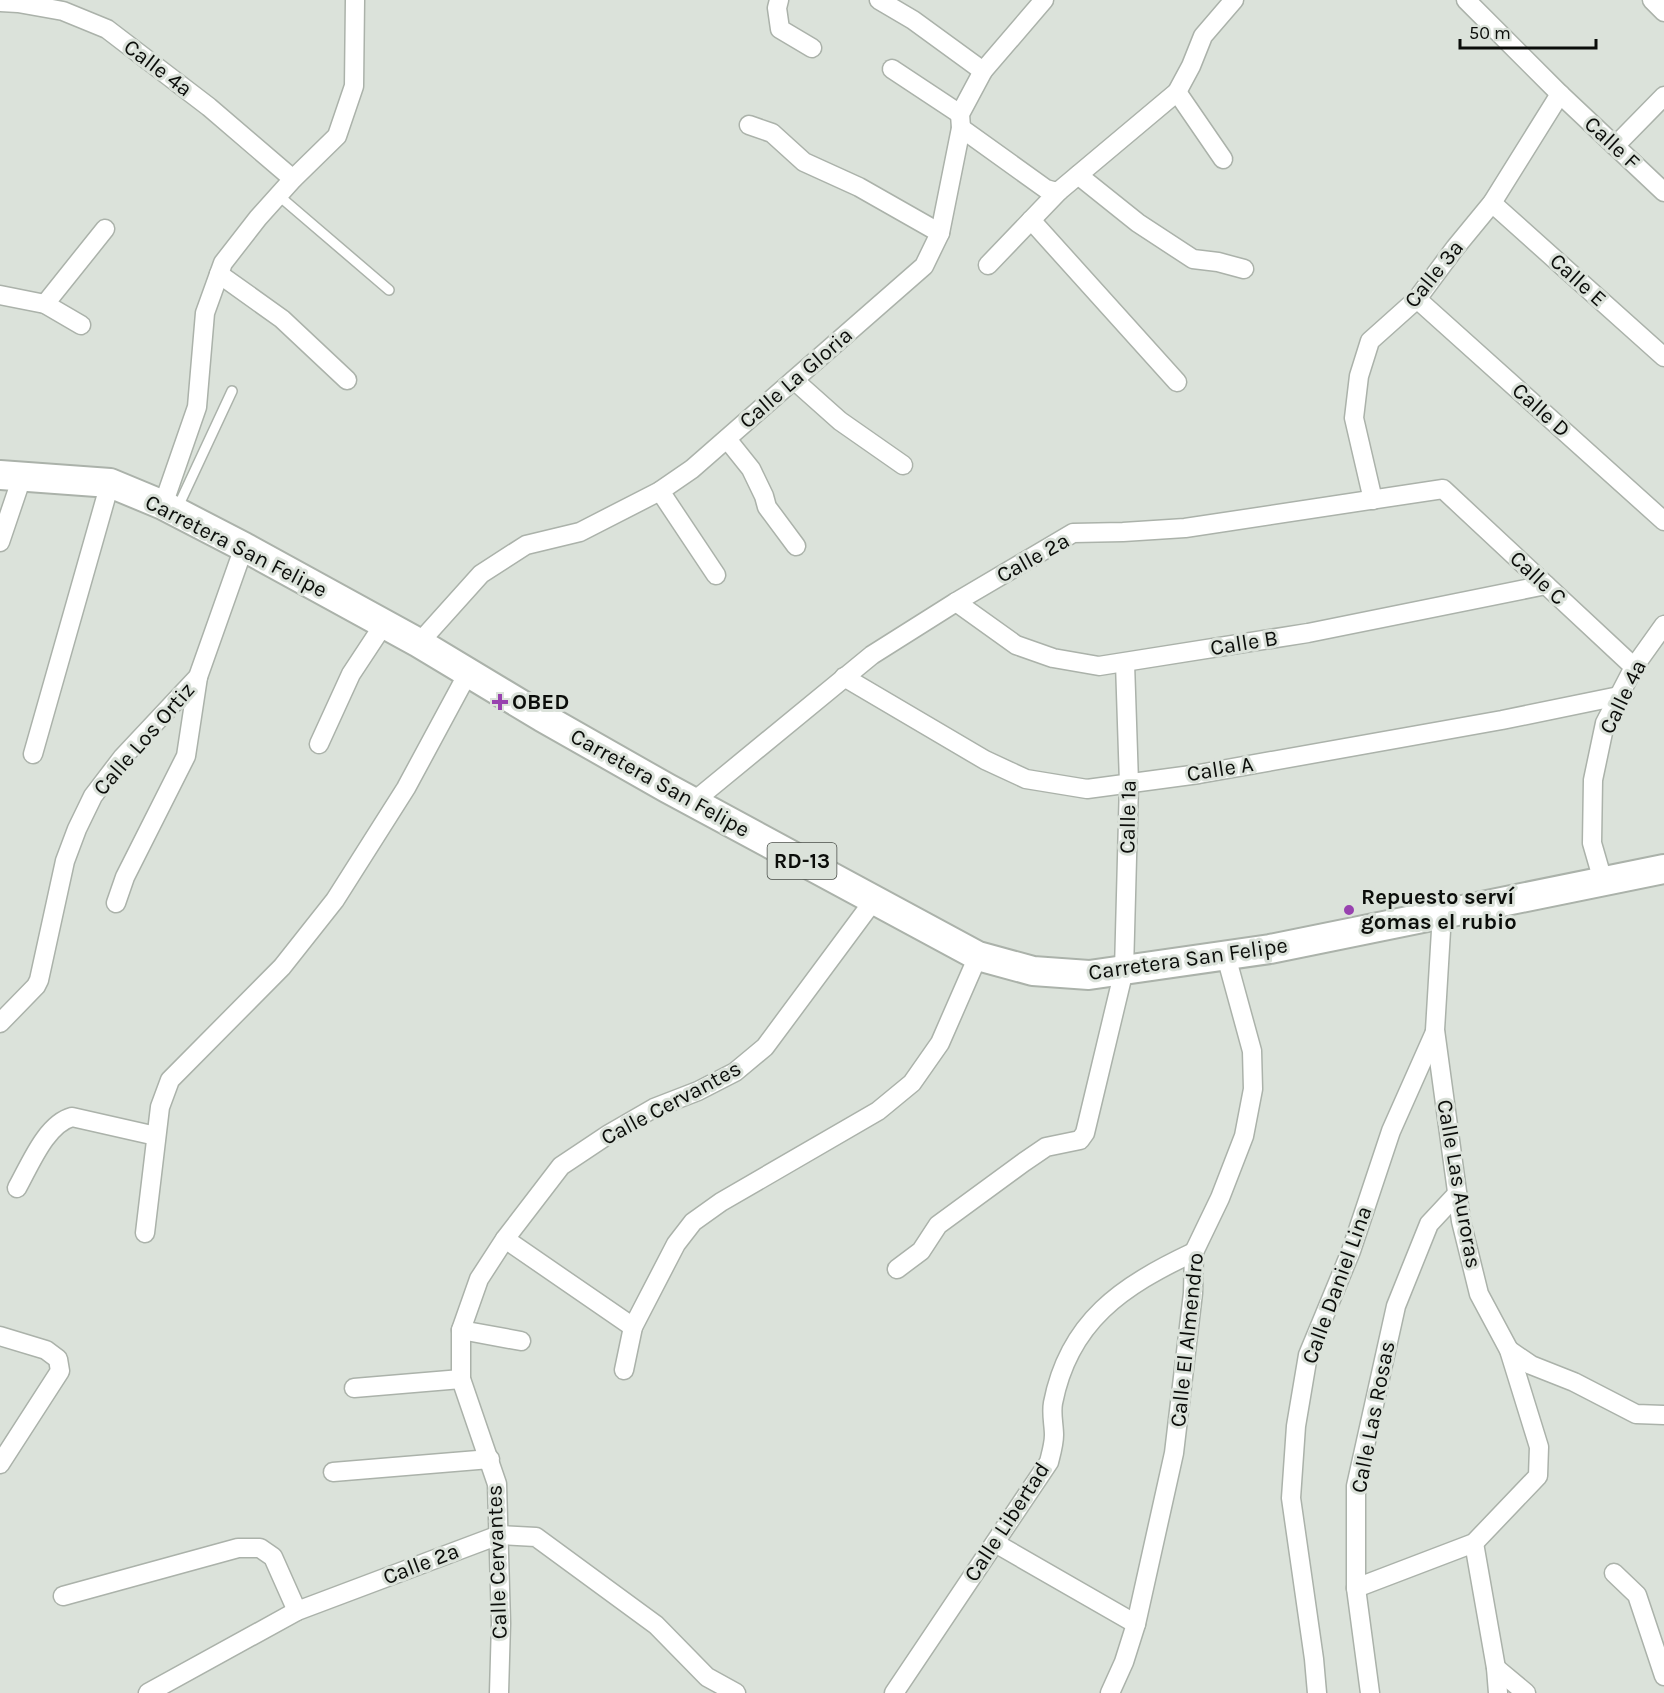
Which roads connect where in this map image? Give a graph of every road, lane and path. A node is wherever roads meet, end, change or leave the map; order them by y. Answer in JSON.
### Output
{"nodes":[{"id":1,"x":355,"y":0,"type":"edge"},
{"id":2,"x":778,"y":0,"type":"edge"},
{"id":3,"x":879,"y":0,"type":"edge"},
{"id":4,"x":1044,"y":0,"type":"edge"},
{"id":5,"x":1234,"y":0,"type":"edge"},
{"id":6,"x":1466,"y":0,"type":"edge"},
{"id":7,"x":1652,"y":0,"type":"edge"},
{"id":8,"x":0,"y":2,"type":"edge"},
{"id":9,"x":1664,"y":12,"type":"edge"},
{"id":10,"x":812,"y":48,"type":"dead end"},
{"id":11,"x":892,"y":69,"type":"dead end"},
{"id":12,"x":983,"y":71,"type":"junction"},
{"id":13,"x":1177,"y":92,"type":"junction"},
{"id":14,"x":1560,"y":94,"type":"junction"},
{"id":15,"x":1664,"y":96,"type":"edge"},
{"id":16,"x":960,"y":121,"type":"junction"},
{"id":17,"x":749,"y":125,"type":"dead end"},
{"id":18,"x":1615,"y":146,"type":"junction"},
{"id":19,"x":1223,"y":159,"type":"dead end"},
{"id":20,"x":1078,"y":175,"type":"junction"},
{"id":21,"x":293,"y":179,"type":"junction"},
{"id":22,"x":1059,"y":190,"type":"junction"},
{"id":23,"x":1664,"y":192,"type":"edge"},
{"id":24,"x":278,"y":195,"type":"junction"},
{"id":25,"x":1492,"y":202,"type":"junction"},
{"id":26,"x":1031,"y":220,"type":"junction"},
{"id":27,"x":105,"y":229,"type":"dead end"},
{"id":28,"x":940,"y":233,"type":"junction"},
{"id":29,"x":988,"y":265,"type":"dead end"},
{"id":30,"x":1244,"y":269,"type":"dead end"},
{"id":31,"x":219,"y":274,"type":"junction"},
{"id":32,"x":389,"y":290,"type":"dead end"},
{"id":33,"x":0,"y":295,"type":"edge"},
{"id":34,"x":1417,"y":299,"type":"junction"},
{"id":35,"x":45,"y":304,"type":"junction"},
{"id":36,"x":81,"y":324,"type":"dead end"},
{"id":37,"x":1664,"y":357,"type":"edge"},
{"id":38,"x":347,"y":380,"type":"dead end"},
{"id":39,"x":794,"y":380,"type":"junction"},
{"id":40,"x":1177,"y":382,"type":"dead end"},
{"id":41,"x":232,"y":391,"type":"dead end"},
{"id":42,"x":727,"y":439,"type":"junction"},
{"id":43,"x":903,"y":465,"type":"dead end"},
{"id":44,"x":11,"y":476,"type":"edge"},
{"id":45,"x":110,"y":483,"type":"junction"},
{"id":46,"x":1443,"y":489,"type":"joint"},
{"id":47,"x":660,"y":491,"type":"junction"},
{"id":48,"x":1373,"y":500,"type":"junction"},
{"id":49,"x":169,"y":508,"type":"junction"},
{"id":50,"x":1664,"y":521,"type":"edge"},
{"id":51,"x":0,"y":542,"type":"edge"},
{"id":52,"x":796,"y":546,"type":"dead end"},
{"id":53,"x":244,"y":547,"type":"junction"},
{"id":54,"x":716,"y":575,"type":"dead end"},
{"id":55,"x":1546,"y":585,"type":"junction"},
{"id":56,"x":956,"y":602,"type":"junction"},
{"id":57,"x":384,"y":624,"type":"junction"},
{"id":58,"x":1664,"y":625,"type":"edge"},
{"id":59,"x":419,"y":643,"type":"junction"},
{"id":60,"x":1125,"y":663,"type":"junction"},
{"id":61,"x":1634,"y":667,"type":"junction"},
{"id":62,"x":468,"y":673,"type":"junction"},
{"id":63,"x":198,"y":676,"type":"junction"},
{"id":64,"x":844,"y":677,"type":"junction"},
{"id":65,"x":1619,"y":696,"type":"junction"},
{"id":66,"x":320,"y":744,"type":"dead end"},
{"id":67,"x":33,"y":754,"type":"dead end"},
{"id":68,"x":1129,"y":783,"type":"junction"},
{"id":69,"x":693,"y":802,"type":"junction"},
{"id":70,"x":1664,"y":868,"type":"edge"},
{"id":71,"x":1603,"y":881,"type":"junction"},
{"id":72,"x":874,"y":900,"type":"junction"},
{"id":73,"x":116,"y":903,"type":"dead end"},
{"id":74,"x":1442,"y":914,"type":"junction"},
{"id":75,"x":978,"y":956,"type":"junction"},
{"id":76,"x":1226,"y":956,"type":"junction"},
{"id":77,"x":1124,"y":970,"type":"junction"},
{"id":78,"x":0,"y":1023,"type":"edge"},
{"id":79,"x":1435,"y":1030,"type":"junction"},
{"id":80,"x":156,"y":1136,"type":"junction"},
{"id":81,"x":17,"y":1188,"type":"dead end"},
{"id":82,"x":1457,"y":1194,"type":"junction"},
{"id":83,"x":145,"y":1233,"type":"dead end"},
{"id":84,"x":505,"y":1239,"type":"junction"},
{"id":85,"x":1194,"y":1252,"type":"junction"},
{"id":86,"x":897,"y":1269,"type":"dead end"},
{"id":87,"x":633,"y":1327,"type":"junction"},
{"id":88,"x":461,"y":1330,"type":"junction"},
{"id":89,"x":0,"y":1336,"type":"edge"},
{"id":90,"x":521,"y":1341,"type":"dead end"},
{"id":91,"x":1509,"y":1350,"type":"junction"},
{"id":92,"x":624,"y":1370,"type":"dead end"},
{"id":93,"x":461,"y":1378,"type":"junction"},
{"id":94,"x":354,"y":1388,"type":"dead end"},
{"id":95,"x":1664,"y":1415,"type":"edge"},
{"id":96,"x":490,"y":1459,"type":"junction"},
{"id":97,"x":0,"y":1464,"type":"edge"},
{"id":98,"x":333,"y":1472,"type":"dead end"},
{"id":99,"x":499,"y":1535,"type":"junction"},
{"id":100,"x":995,"y":1543,"type":"junction"},
{"id":101,"x":1474,"y":1543,"type":"junction"},
{"id":102,"x":1614,"y":1573,"type":"dead end"},
{"id":103,"x":1356,"y":1588,"type":"junction"},
{"id":104,"x":63,"y":1596,"type":"dead end"},
{"id":105,"x":297,"y":1611,"type":"junction"},
{"id":106,"x":1136,"y":1624,"type":"junction"},
{"id":107,"x":1496,"y":1668,"type":"junction"},
{"id":108,"x":1664,"y":1677,"type":"edge"},
{"id":109,"x":148,"y":1693,"type":"edge"},
{"id":110,"x":499,"y":1693,"type":"edge"},
{"id":111,"x":736,"y":1693,"type":"edge"},
{"id":112,"x":894,"y":1693,"type":"edge"},
{"id":113,"x":1110,"y":1693,"type":"edge"},
{"id":114,"x":1317,"y":1693,"type":"edge"},
{"id":115,"x":1370,"y":1693,"type":"edge"},
{"id":116,"x":1498,"y":1693,"type":"edge"},
{"id":117,"x":1526,"y":1693,"type":"edge"}],
"edges":[{"from":1,"to":21,"type":"street"},
{"from":2,"to":10,"type":"street"},
{"from":3,"to":12,"type":"street"},
{"from":4,"to":12,"type":"street","name":"Calle La Gloria"},
{"from":5,"to":13,"type":"street"},
{"from":6,"to":14,"type":"street","name":"Calle F"},
{"from":7,"to":9,"type":"street"},
{"from":8,"to":21,"type":"street","name":"Calle 4a"},
{"from":11,"to":16,"type":"street"},
{"from":12,"to":16,"type":"street","name":"Calle La Gloria"},
{"from":13,"to":19,"type":"street"},
{"from":13,"to":20,"type":"street"},
{"from":14,"to":18,"type":"street","name":"Calle F"},
{"from":14,"to":25,"type":"street","name":"Calle 3a"},
{"from":15,"to":18,"type":"street"},
{"from":16,"to":22,"type":"street"},
{"from":16,"to":28,"type":"street","name":"Calle La Gloria"},
{"from":17,"to":28,"type":"street"},
{"from":18,"to":23,"type":"street","name":"Calle F"},
{"from":20,"to":22,"type":"street"},
{"from":20,"to":30,"type":"street"},
{"from":21,"to":24,"type":"street"},
{"from":22,"to":26,"type":"street"},
{"from":24,"to":31,"type":"street"},
{"from":24,"to":32,"type":"lane"},
{"from":25,"to":34,"type":"street","name":"Calle 3a"},
{"from":25,"to":37,"type":"street","name":"Calle E"},
{"from":26,"to":29,"type":"street"},
{"from":26,"to":40,"type":"street"},
{"from":27,"to":35,"type":"street"},
{"from":28,"to":39,"type":"street","name":"Calle La Gloria"},
{"from":31,"to":38,"type":"street"},
{"from":31,"to":49,"type":"street"},
{"from":33,"to":35,"type":"street"},
{"from":34,"to":48,"type":"street","name":"Calle 3a"},
{"from":34,"to":50,"type":"street","name":"Calle D"},
{"from":35,"to":36,"type":"street"},
{"from":39,"to":42,"type":"street","name":"Calle La Gloria"},
{"from":39,"to":43,"type":"street"},
{"from":41,"to":49,"type":"lane"},
{"from":42,"to":47,"type":"street","name":"Calle La Gloria"},
{"from":42,"to":52,"type":"street"},
{"from":44,"to":45,"type":"main road","name":"Carretera San Felipe","number":"RD-13"},
{"from":44,"to":51,"type":"street"},
{"from":45,"to":49,"type":"main road","name":"Carretera San Felipe","number":"RD-13"},
{"from":45,"to":67,"type":"street"},
{"from":46,"to":48,"type":"street","name":"Calle 2a"},
{"from":46,"to":55,"type":"street","name":"Calle C"},
{"from":47,"to":54,"type":"street"},
{"from":47,"to":59,"type":"street","name":"Calle La Gloria"},
{"from":48,"to":56,"type":"street","name":"Calle 2a"},
{"from":49,"to":53,"type":"main road","name":"Carretera San Felipe","number":"RD-13"},
{"from":53,"to":57,"type":"main road","name":"Carretera San Felipe","number":"RD-13"},
{"from":53,"to":63,"type":"street","name":"Calle Los Ortiz"},
{"from":55,"to":60,"type":"street","name":"Calle B"},
{"from":55,"to":61,"type":"street","name":"Calle C"},
{"from":56,"to":60,"type":"street","name":"Calle B"},
{"from":56,"to":64,"type":"street","name":"Calle 2a"},
{"from":57,"to":59,"type":"main road","name":"Carretera San Felipe","number":"RD-13"},
{"from":57,"to":66,"type":"street"},
{"from":58,"to":61,"type":"street","name":"Calle 4a"},
{"from":59,"to":62,"type":"main road","name":"Carretera San Felipe","number":"RD-13"},
{"from":60,"to":68,"type":"street","name":"Calle 1a"},
{"from":61,"to":65,"type":"street","name":"Calle 4a"},
{"from":62,"to":69,"type":"main road","name":"Carretera San Felipe","number":"RD-13"},
{"from":62,"to":80,"type":"street"},
{"from":63,"to":73,"type":"street"},
{"from":63,"to":78,"type":"street","name":"Calle Los Ortiz"},
{"from":64,"to":68,"type":"street","name":"Calle A"},
{"from":64,"to":69,"type":"street","name":"Calle 2a"},
{"from":65,"to":68,"type":"street","name":"Calle A"},
{"from":65,"to":71,"type":"street","name":"Calle 4a"},
{"from":68,"to":77,"type":"street","name":"Calle 1a"},
{"from":69,"to":72,"type":"main road","name":"Carretera San Felipe","number":"RD-13"},
{"from":70,"to":71,"type":"main road","name":"Carretera San Felipe","number":"RD-13"},
{"from":71,"to":74,"type":"main road","name":"Carretera San Felipe","number":"RD-13"},
{"from":72,"to":75,"type":"main road","name":"Carretera San Felipe","number":"RD-13"},
{"from":72,"to":84,"type":"street","name":"Calle Cervantes"},
{"from":74,"to":76,"type":"main road","name":"Carretera San Felipe","number":"RD-13"},
{"from":74,"to":79,"type":"street","name":"Calle Las Auroras"},
{"from":75,"to":77,"type":"main road","name":"Carretera San Felipe","number":"RD-13"},
{"from":75,"to":87,"type":"street"},
{"from":76,"to":77,"type":"main road","name":"Carretera San Felipe","number":"RD-13"},
{"from":76,"to":85,"type":"street","name":"Calle El Almendro"},
{"from":77,"to":86,"type":"street","name":"Calle 1a"},
{"from":79,"to":82,"type":"street","name":"Calle Las Auroras"},
{"from":79,"to":114,"type":"street","name":"Calle Daniel Lina"},
{"from":80,"to":81,"type":"street"},
{"from":80,"to":83,"type":"street"},
{"from":82,"to":91,"type":"street","name":"Calle Las Auroras"},
{"from":82,"to":103,"type":"street","name":"Calle Las Rosas"},
{"from":84,"to":87,"type":"street"},
{"from":84,"to":88,"type":"street","name":"Calle Cervantes"},
{"from":85,"to":100,"type":"street","name":"Calle Libertad"},
{"from":85,"to":106,"type":"street","name":"Calle El Almendro"},
{"from":87,"to":92,"type":"street"},
{"from":88,"to":90,"type":"street"},
{"from":88,"to":93,"type":"street","name":"Calle Cervantes"},
{"from":89,"to":97,"type":"street"},
{"from":91,"to":95,"type":"street"},
{"from":91,"to":101,"type":"street","name":"Calle Las Auroras"},
{"from":93,"to":94,"type":"street"},
{"from":93,"to":96,"type":"street","name":"Calle Cervantes"},
{"from":96,"to":98,"type":"street"},
{"from":96,"to":99,"type":"street","name":"Calle Cervantes"},
{"from":99,"to":105,"type":"street","name":"Calle 2a"},
{"from":99,"to":110,"type":"street","name":"Calle Cervantes"},
{"from":99,"to":111,"type":"street","name":"Calle 2a"},
{"from":100,"to":106,"type":"street"},
{"from":100,"to":112,"type":"street","name":"Calle Libertad"},
{"from":101,"to":103,"type":"street","name":"Calle Las Auroras"},
{"from":101,"to":107,"type":"street"},
{"from":102,"to":108,"type":"street"},
{"from":103,"to":115,"type":"street","name":"Calle Las Rosas"},
{"from":104,"to":105,"type":"street"},
{"from":105,"to":109,"type":"street","name":"Calle 2a"},
{"from":106,"to":113,"type":"street","name":"Calle El Almendro"},
{"from":107,"to":116,"type":"street"},
{"from":107,"to":117,"type":"street"}]}
